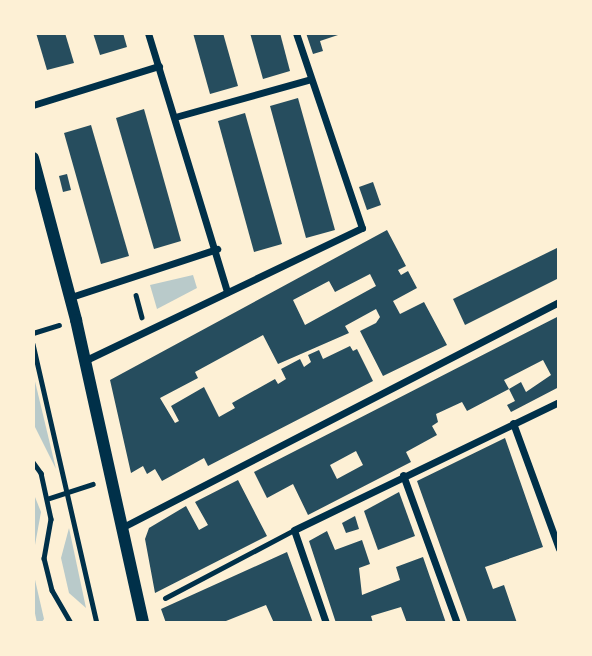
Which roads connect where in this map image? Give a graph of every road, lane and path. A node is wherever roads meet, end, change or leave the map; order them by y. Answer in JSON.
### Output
{"nodes":[{"id":1,"x":149,"y":33,"type":"edge"},
{"id":2,"x":296,"y":33,"type":"edge"},
{"id":3,"x":159,"y":66,"type":"junction"},
{"id":4,"x":311,"y":79,"type":"junction"},
{"id":5,"x":33,"y":105,"type":"edge"},
{"id":6,"x":175,"y":117,"type":"junction"},
{"id":7,"x":33,"y":158,"type":"edge"},
{"id":8,"x":217,"y":249,"type":"junction"},
{"id":9,"x":131,"y":277,"type":"junction"},
{"id":10,"x":227,"y":292,"type":"junction"},
{"id":11,"x":71,"y":297,"type":"junction"},
{"id":12,"x":559,"y":302,"type":"edge"},
{"id":13,"x":146,"y":330,"type":"junction"},
{"id":14,"x":33,"y":344,"type":"edge"},
{"id":15,"x":86,"y":360,"type":"junction"},
{"id":16,"x":559,"y":402,"type":"edge"},
{"id":17,"x":513,"y":423,"type":"junction"},
{"id":18,"x":33,"y":462,"type":"edge"},
{"id":19,"x":403,"y":475,"type":"junction"},
{"id":20,"x":111,"y":478,"type":"junction"},
{"id":21,"x":67,"y":493,"type":"junction"},
{"id":22,"x":47,"y":499,"type":"junction"},
{"id":23,"x":121,"y":528,"type":"junction"},
{"id":24,"x":294,"y":530,"type":"junction"},
{"id":25,"x":559,"y":549,"type":"edge"},
{"id":26,"x":165,"y":598,"type":"dead end"},
{"id":27,"x":71,"y":623,"type":"edge"},
{"id":28,"x":97,"y":623,"type":"edge"},
{"id":29,"x":143,"y":623,"type":"edge"},
{"id":30,"x":326,"y":623,"type":"edge"},
{"id":31,"x":457,"y":623,"type":"edge"}],
"edges":[{"from":1,"to":3,"type":"street"},
{"from":2,"to":4,"type":"street"},
{"from":3,"to":5,"type":"street"},
{"from":3,"to":6,"type":"street"},
{"from":4,"to":6,"type":"street"},
{"from":4,"to":10,"type":"street"},
{"from":6,"to":8,"type":"street"},
{"from":7,"to":11,"type":"street"},
{"from":8,"to":9,"type":"street"},
{"from":8,"to":10,"type":"street"},
{"from":9,"to":11,"type":"street"},
{"from":9,"to":13,"type":"path"},
{"from":10,"to":13,"type":"street"},
{"from":11,"to":15,"type":"street"},
{"from":12,"to":23,"type":"street"},
{"from":13,"to":15,"type":"street"},
{"from":14,"to":21,"type":"path"},
{"from":15,"to":20,"type":"street"},
{"from":16,"to":17,"type":"street"},
{"from":17,"to":19,"type":"street"},
{"from":17,"to":25,"type":"street"},
{"from":18,"to":22,"type":"path"},
{"from":19,"to":24,"type":"street"},
{"from":19,"to":31,"type":"street"},
{"from":20,"to":21,"type":"path"},
{"from":20,"to":23,"type":"street"},
{"from":21,"to":22,"type":"path"},
{"from":21,"to":28,"type":"path"},
{"from":22,"to":27,"type":"path"},
{"from":23,"to":29,"type":"street"},
{"from":24,"to":26,"type":"lane"},
{"from":24,"to":30,"type":"street"}]}
